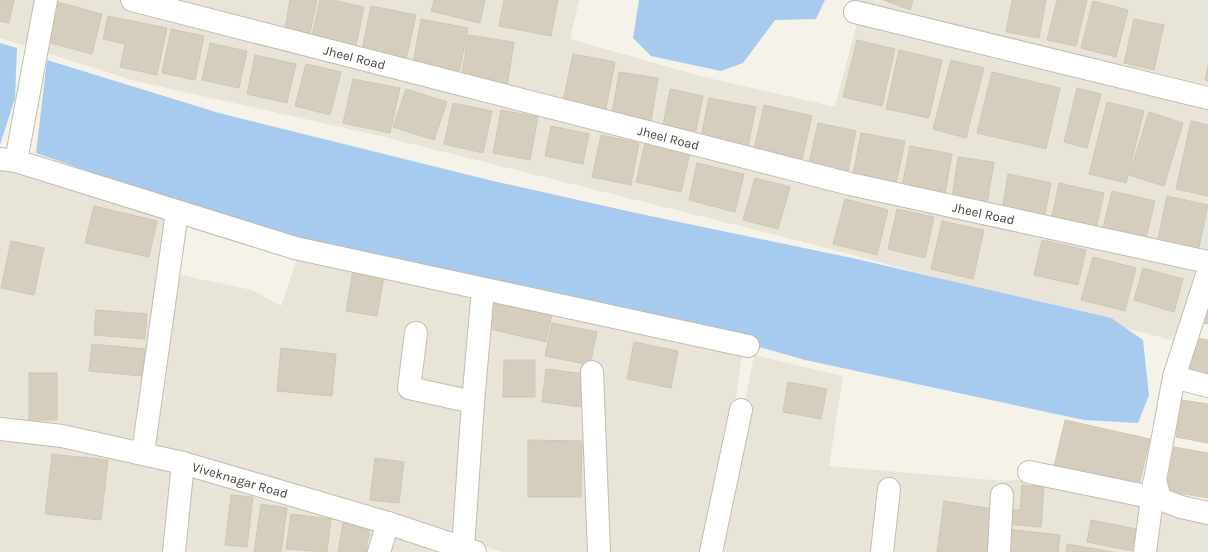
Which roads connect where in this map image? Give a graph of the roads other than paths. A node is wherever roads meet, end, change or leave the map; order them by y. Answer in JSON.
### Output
{"nodes":[{"id":1,"x":46,"y":0,"type":"edge"},
{"id":2,"x":132,"y":0,"type":"edge"},
{"id":3,"x":856,"y":12,"type":"dead end"},
{"id":4,"x":1208,"y":98,"type":"edge"},
{"id":5,"x":8,"y":160,"type":"edge"},
{"id":6,"x":177,"y":212,"type":"junction"},
{"id":7,"x":1208,"y":262,"type":"edge"},
{"id":8,"x":1208,"y":272,"type":"edge"},
{"id":9,"x":482,"y":289,"type":"junction"},
{"id":10,"x":416,"y":333,"type":"dead end"},
{"id":11,"x":748,"y":346,"type":"dead end"},
{"id":12,"x":592,"y":372,"type":"dead end"},
{"id":13,"x":1174,"y":377,"type":"junction"},
{"id":14,"x":1208,"y":386,"type":"edge"},
{"id":15,"x":472,"y":402,"type":"junction"},
{"id":16,"x":741,"y":410,"type":"dead end"},
{"id":17,"x":0,"y":429,"type":"edge"},
{"id":18,"x":143,"y":453,"type":"junction"},
{"id":19,"x":183,"y":462,"type":"junction"},
{"id":20,"x":1029,"y":472,"type":"dead end"},
{"id":21,"x":889,"y":489,"type":"dead end"},
{"id":22,"x":1155,"y":492,"type":"junction"},
{"id":23,"x":1002,"y":495,"type":"dead end"},
{"id":24,"x":1208,"y":513,"type":"edge"},
{"id":25,"x":388,"y":523,"type":"junction"},
{"id":26,"x":469,"y":550,"type":"edge"},
{"id":27,"x":174,"y":552,"type":"edge"},
{"id":28,"x":379,"y":552,"type":"edge"},
{"id":29,"x":599,"y":552,"type":"edge"},
{"id":30,"x":711,"y":552,"type":"edge"},
{"id":31,"x":882,"y":552,"type":"edge"},
{"id":32,"x":999,"y":552,"type":"edge"},
{"id":33,"x":1145,"y":552,"type":"edge"}],
"edges":[{"from":1,"to":5,"type":"street"},
{"from":2,"to":7,"type":"street","name":"Jheel Road"},
{"from":3,"to":4,"type":"street"},
{"from":5,"to":6,"type":"street"},
{"from":6,"to":9,"type":"street"},
{"from":6,"to":18,"type":"street"},
{"from":8,"to":13,"type":"street"},
{"from":9,"to":11,"type":"street"},
{"from":9,"to":15,"type":"street"},
{"from":10,"to":15,"type":"street"},
{"from":12,"to":29,"type":"street"},
{"from":13,"to":14,"type":"street"},
{"from":13,"to":22,"type":"street"},
{"from":15,"to":26,"type":"street"},
{"from":16,"to":30,"type":"street"},
{"from":17,"to":18,"type":"street","name":"Viveknagar Road"},
{"from":18,"to":19,"type":"street","name":"Viveknagar Road"},
{"from":19,"to":25,"type":"street","name":"Viveknagar Road"},
{"from":19,"to":27,"type":"street"},
{"from":20,"to":22,"type":"street"},
{"from":21,"to":31,"type":"street"},
{"from":22,"to":24,"type":"street"},
{"from":22,"to":33,"type":"street"},
{"from":23,"to":32,"type":"street"},
{"from":25,"to":26,"type":"street","name":"Viveknagar Road"},
{"from":25,"to":28,"type":"street"}]}
